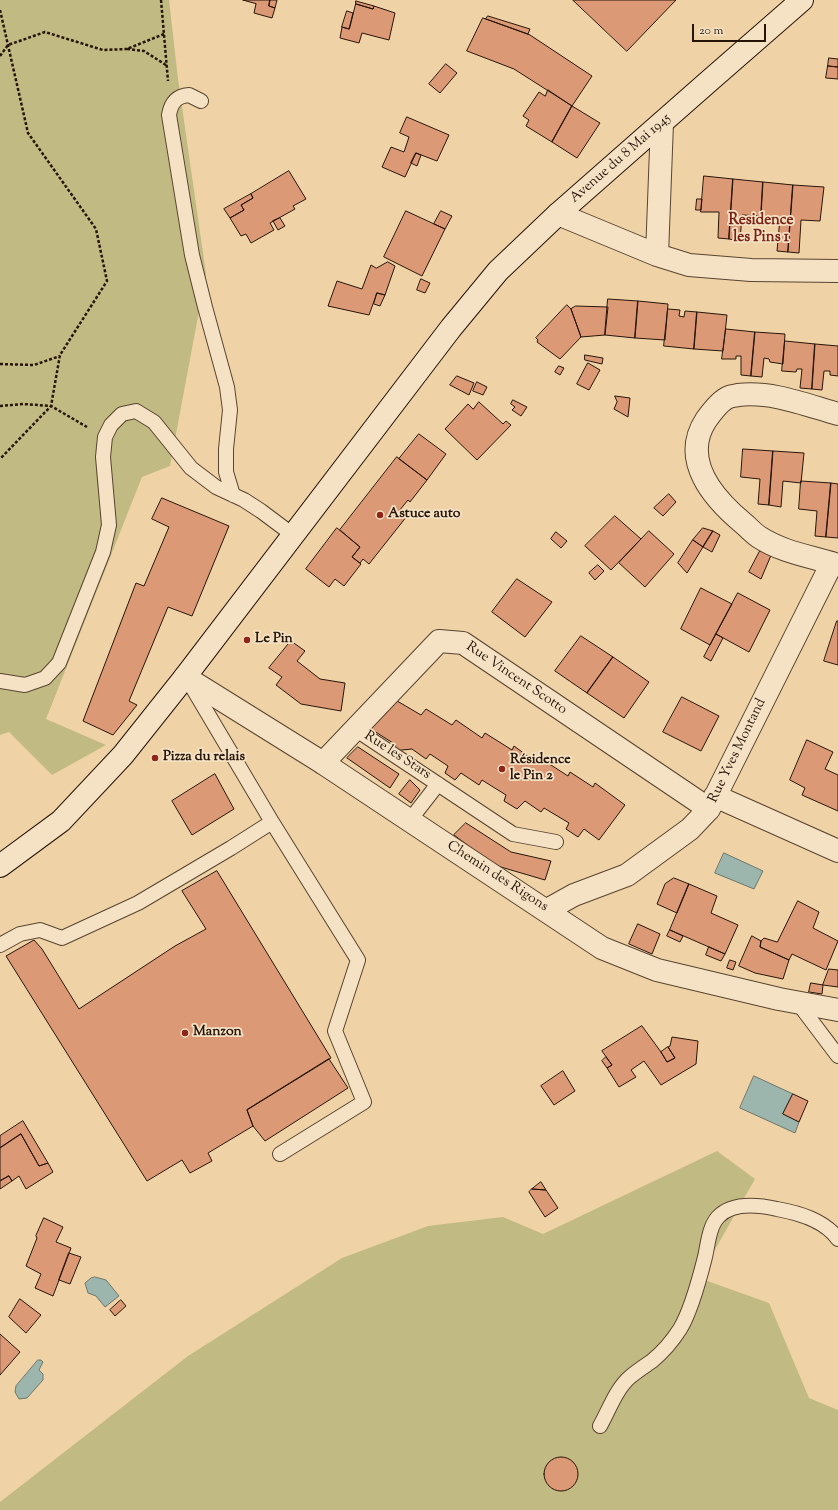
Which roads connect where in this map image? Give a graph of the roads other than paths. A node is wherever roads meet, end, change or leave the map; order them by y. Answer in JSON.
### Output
{"nodes":[{"id":1,"x":802,"y":0,"type":"edge"},
{"id":2,"x":201,"y":101,"type":"dead end"},
{"id":3,"x":662,"y":123,"type":"junction"},
{"id":4,"x":558,"y":214,"type":"junction"},
{"id":5,"x":657,"y":255,"type":"junction"},
{"id":6,"x":838,"y":271,"type":"edge"},
{"id":7,"x":838,"y":414,"type":"edge"},
{"id":8,"x":233,"y":495,"type":"junction"},
{"id":9,"x":293,"y":535,"type":"junction"},
{"id":10,"x":835,"y":564,"type":"edge"},
{"id":11,"x":185,"y":677,"type":"junction"},
{"id":12,"x":0,"y":681,"type":"edge"},
{"id":13,"x":356,"y":729,"type":"junction"},
{"id":14,"x":324,"y":763,"type":"junction"},
{"id":15,"x":438,"y":784,"type":"junction"},
{"id":16,"x":712,"y":803,"type":"junction"},
{"id":17,"x":410,"y":820,"type":"junction"},
{"id":18,"x":272,"y":822,"type":"junction"},
{"id":19,"x":556,"y":842,"type":"dead end"},
{"id":20,"x":838,"y":851,"type":"edge"},
{"id":21,"x":0,"y":866,"type":"edge"},
{"id":22,"x":547,"y":910,"type":"junction"},
{"id":23,"x":0,"y":945,"type":"edge"},
{"id":24,"x":798,"y":1003,"type":"junction"},
{"id":25,"x":838,"y":1010,"type":"edge"},
{"id":26,"x":838,"y":1056,"type":"edge"},
{"id":27,"x":280,"y":1154,"type":"dead end"},
{"id":28,"x":838,"y":1239,"type":"edge"},
{"id":29,"x":600,"y":1426,"type":"dead end"}],
"edges":[{"from":1,"to":3,"type":"street","name":"Avenue du 8 Mai 1945"},
{"from":2,"to":8,"type":"lane"},
{"from":3,"to":4,"type":"street","name":"Avenue du 8 Mai 1945"},
{"from":3,"to":5,"type":"street"},
{"from":4,"to":5,"type":"street"},
{"from":4,"to":9,"type":"street","name":"Avenue du 8 Mai 1945"},
{"from":5,"to":6,"type":"street"},
{"from":7,"to":10,"type":"street"},
{"from":8,"to":9,"type":"lane"},
{"from":8,"to":12,"type":"lane"},
{"from":9,"to":11,"type":"street","name":"Avenue du 8 Mai 1945"},
{"from":10,"to":16,"type":"street","name":"Rue Yves Montand"},
{"from":11,"to":14,"type":"street","name":"Chemin des Rigons"},
{"from":11,"to":18,"type":"lane"},
{"from":11,"to":21,"type":"street","name":"Avenue du 8 Mai 1945"},
{"from":13,"to":14,"type":"street","name":"Rue Vincent Scotto"},
{"from":13,"to":15,"type":"lane","name":"Rue les Stars"},
{"from":13,"to":16,"type":"street","name":"Rue Vincent Scotto"},
{"from":14,"to":17,"type":"street","name":"Chemin des Rigons"},
{"from":15,"to":17,"type":"lane","name":"Rue les Stars"},
{"from":15,"to":19,"type":"lane","name":"Rue les Stars"},
{"from":16,"to":20,"type":"street"},
{"from":16,"to":22,"type":"street","name":"Rue Yves Montand"},
{"from":17,"to":22,"type":"street","name":"Chemin des Rigons"},
{"from":18,"to":23,"type":"lane"},
{"from":18,"to":27,"type":"lane"},
{"from":22,"to":24,"type":"street","name":"Chemin des Rigons"},
{"from":24,"to":25,"type":"street","name":"Chemin des Rigons"},
{"from":24,"to":26,"type":"lane"},
{"from":28,"to":29,"type":"lane"}]}
